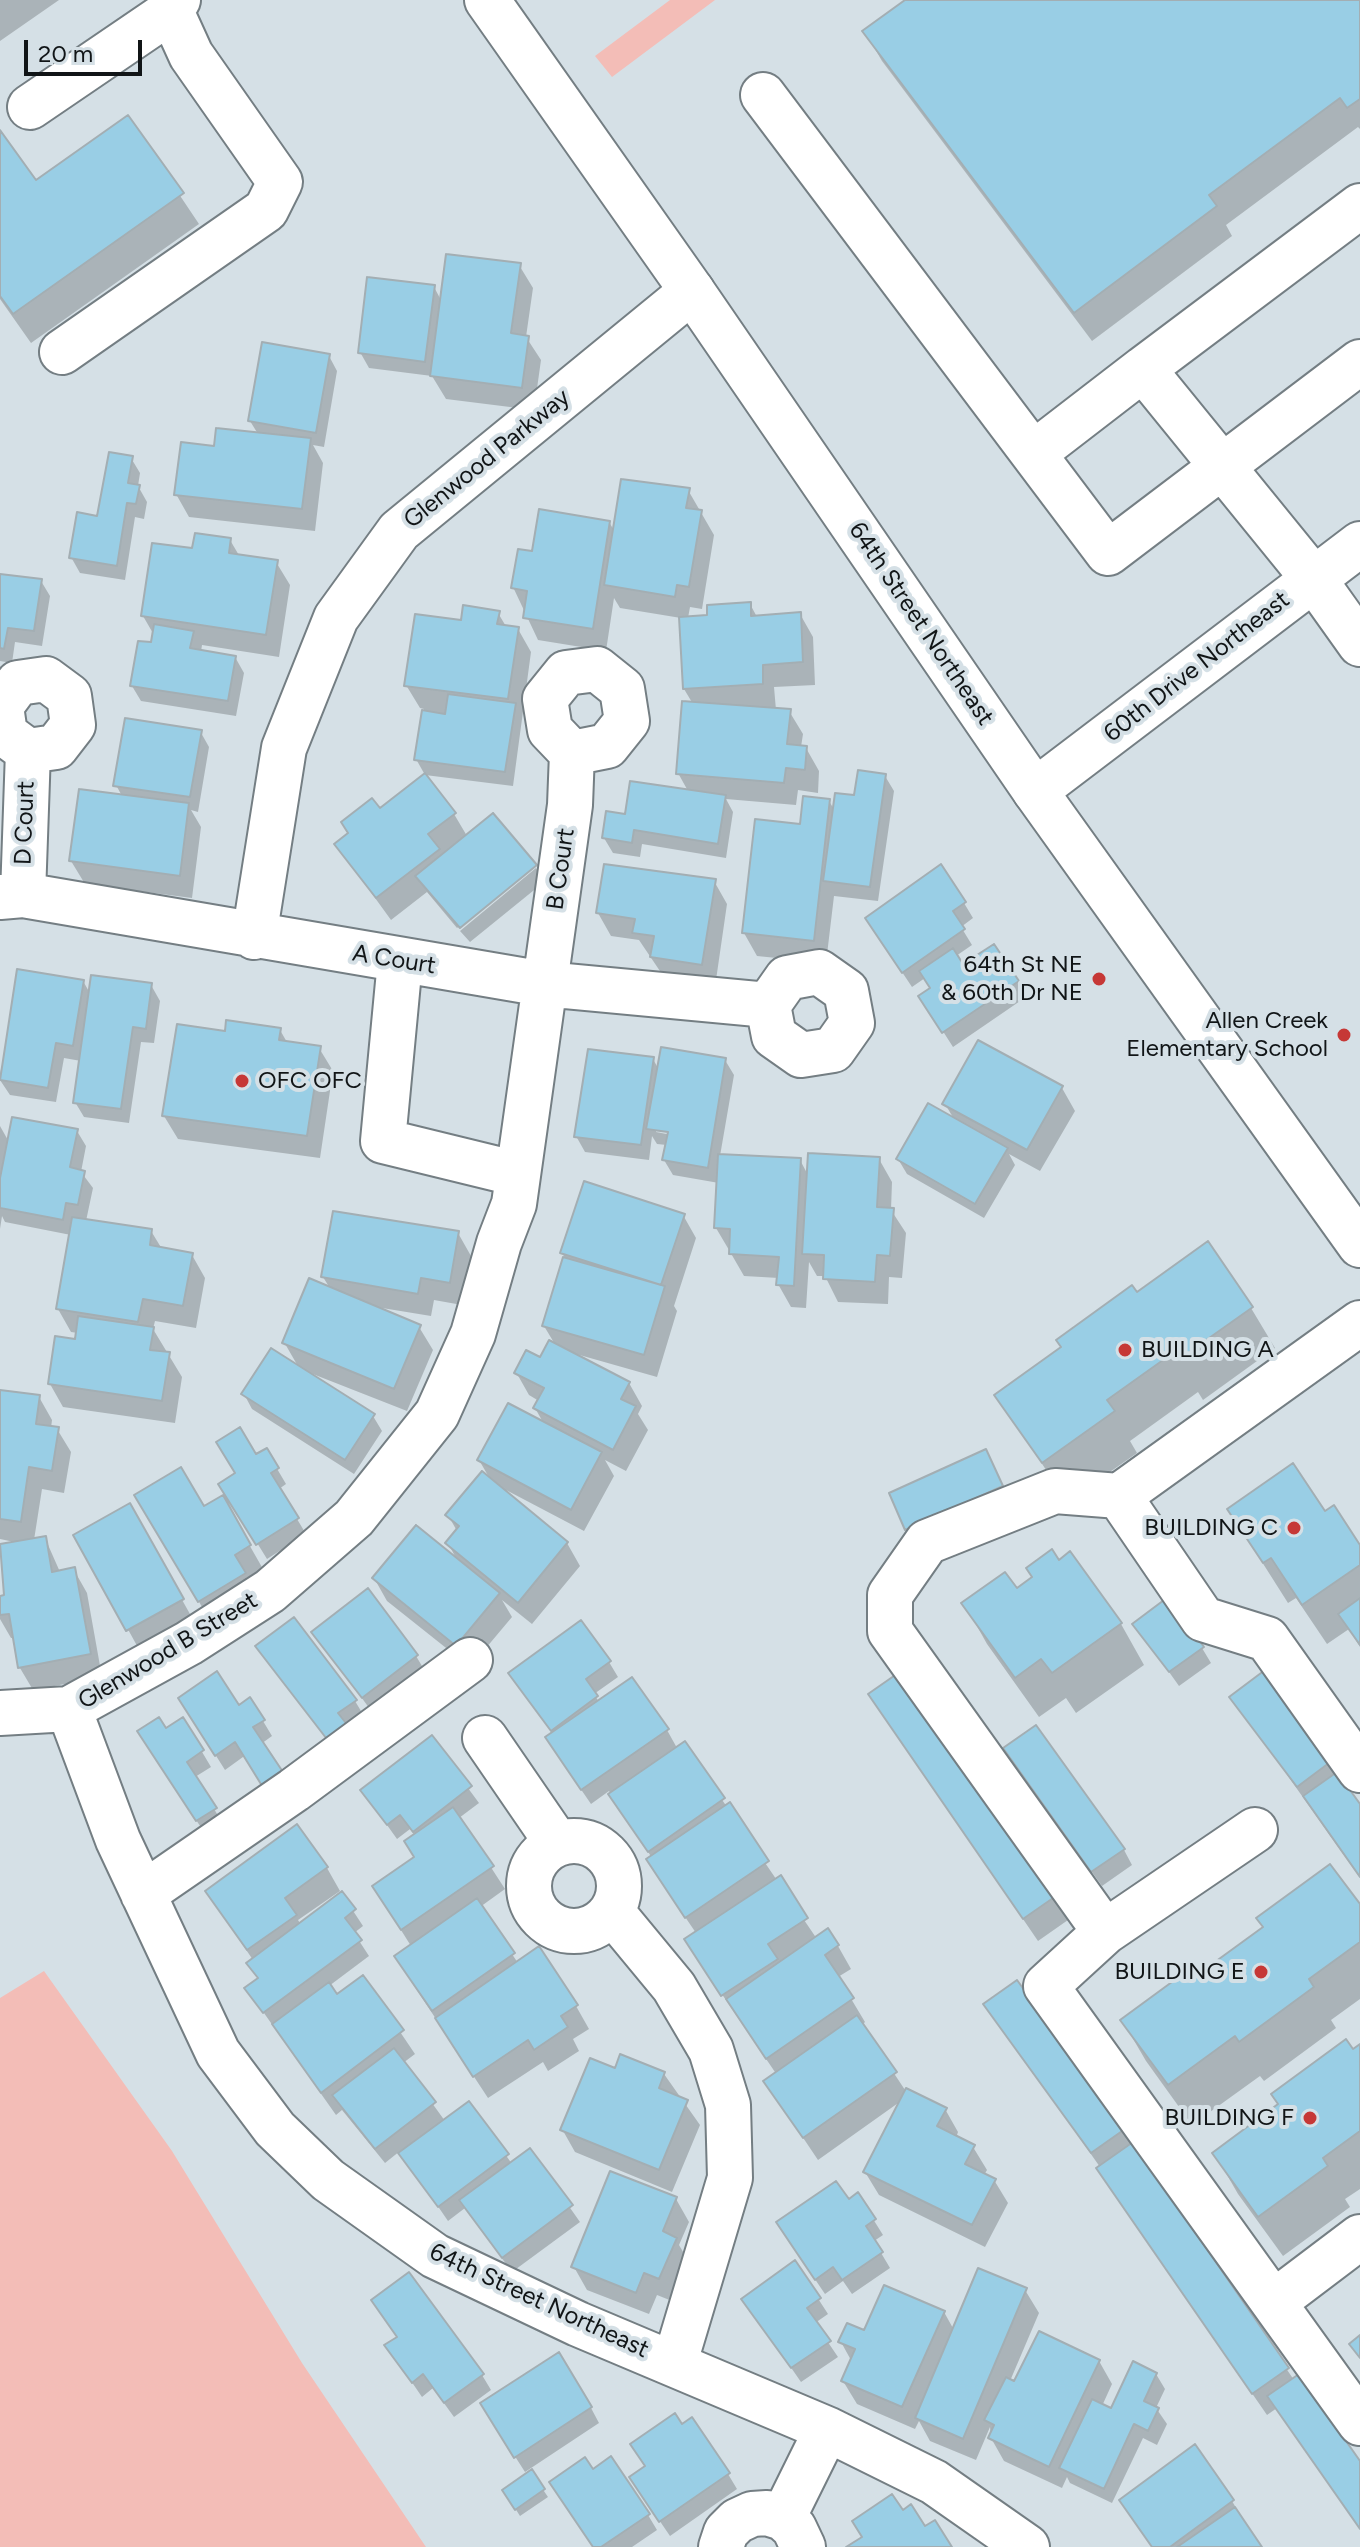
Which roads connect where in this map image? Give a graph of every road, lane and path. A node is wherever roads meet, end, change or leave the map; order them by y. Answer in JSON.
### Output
{"nodes":[{"id":1,"x":487,"y":0,"type":"edge"},
{"id":2,"x":174,"y":5,"type":"edge"},
{"id":3,"x":763,"y":95,"type":"dead end"},
{"id":4,"x":30,"y":107,"type":"dead end"},
{"id":5,"x":1360,"y":206,"type":"edge"},
{"id":6,"x":692,"y":291,"type":"junction"},
{"id":7,"x":62,"y":352,"type":"dead end"},
{"id":8,"x":1360,"y":362,"type":"edge"},
{"id":9,"x":1143,"y":369,"type":"junction"},
{"id":10,"x":1034,"y":453,"type":"junction"},
{"id":11,"x":1222,"y":467,"type":"junction"},
{"id":12,"x":1360,"y":544,"type":"edge"},
{"id":13,"x":1313,"y":578,"type":"junction"},
{"id":14,"x":1360,"y":644,"type":"edge"},
{"id":15,"x":28,"y":751,"type":"dead end"},
{"id":16,"x":572,"y":753,"type":"dead end"},
{"id":17,"x":1035,"y":791,"type":"junction"},
{"id":18,"x":12,"y":896,"type":"edge"},
{"id":19,"x":254,"y":937,"type":"junction"},
{"id":20,"x":400,"y":961,"type":"junction"},
{"id":21,"x":544,"y":984,"type":"junction"},
{"id":22,"x":768,"y":1005,"type":"dead end"},
{"id":23,"x":518,"y":1174,"type":"junction"},
{"id":24,"x":1360,"y":1245,"type":"edge"},
{"id":25,"x":1360,"y":1323,"type":"edge"},
{"id":26,"x":1119,"y":1496,"type":"junction"},
{"id":27,"x":470,"y":1660,"type":"dead end"},
{"id":28,"x":69,"y":1709,"type":"junction"},
{"id":29,"x":0,"y":1713,"type":"edge"},
{"id":30,"x":485,"y":1738,"type":"dead end"},
{"id":31,"x":1360,"y":1770,"type":"edge"},
{"id":32,"x":1255,"y":1830,"type":"dead end"},
{"id":33,"x":557,"y":1843,"type":"junction"},
{"id":34,"x":143,"y":1894,"type":"junction"},
{"id":35,"x":612,"y":1912,"type":"junction"},
{"id":36,"x":1105,"y":1932,"type":"junction"},
{"id":37,"x":1360,"y":2237,"type":"edge"},
{"id":38,"x":1274,"y":2302,"type":"junction"},
{"id":39,"x":675,"y":2362,"type":"junction"},
{"id":40,"x":1360,"y":2423,"type":"edge"},
{"id":41,"x":827,"y":2429,"type":"junction"},
{"id":42,"x":793,"y":2532,"type":"edge"},
{"id":43,"x":721,"y":2547,"type":"edge"},
{"id":44,"x":1027,"y":2547,"type":"edge"}],
"edges":[{"from":1,"to":6,"type":"street","name":"64th Street Northeast"},
{"from":2,"to":4,"type":"street"},
{"from":2,"to":7,"type":"street"},
{"from":3,"to":10,"type":"street"},
{"from":5,"to":9,"type":"street"},
{"from":6,"to":17,"type":"street","name":"64th Street Northeast"},
{"from":6,"to":19,"type":"street","name":"Glenwood Parkway"},
{"from":8,"to":11,"type":"street"},
{"from":9,"to":10,"type":"street"},
{"from":9,"to":11,"type":"street"},
{"from":10,"to":11,"type":"street"},
{"from":11,"to":13,"type":"street"},
{"from":12,"to":13,"type":"street","name":"60th Drive Northeast"},
{"from":13,"to":14,"type":"street"},
{"from":13,"to":17,"type":"street","name":"60th Drive Northeast"},
{"from":15,"to":18,"type":"street","name":"D Court"},
{"from":16,"to":21,"type":"street","name":"B Court"},
{"from":17,"to":24,"type":"street","name":"64th Street Northeast"},
{"from":18,"to":19,"type":"street","name":"A Court"},
{"from":19,"to":20,"type":"street","name":"A Court"},
{"from":20,"to":21,"type":"street","name":"A Court"},
{"from":20,"to":23,"type":"street"},
{"from":21,"to":22,"type":"street","name":"A Court"},
{"from":21,"to":23,"type":"street","name":"Glenwood B Street"},
{"from":23,"to":28,"type":"street","name":"Glenwood B Street"},
{"from":25,"to":26,"type":"street"},
{"from":26,"to":31,"type":"street"},
{"from":26,"to":36,"type":"street"},
{"from":27,"to":34,"type":"street"},
{"from":28,"to":29,"type":"street","name":"Glenwood B Street"},
{"from":28,"to":34,"type":"street","name":"64th Street Northeast"},
{"from":30,"to":33,"type":"street"},
{"from":32,"to":36,"type":"street"},
{"from":33,"to":35,"type":"street"},
{"from":33,"to":35,"type":"street"},
{"from":34,"to":39,"type":"street","name":"64th Street Northeast"},
{"from":35,"to":39,"type":"street"},
{"from":36,"to":38,"type":"street"},
{"from":37,"to":38,"type":"street"},
{"from":38,"to":40,"type":"street"},
{"from":39,"to":41,"type":"street","name":"64th Street Northeast"},
{"from":41,"to":42,"type":"street"},
{"from":41,"to":44,"type":"street","name":"64th Street Northeast"},
{"from":42,"to":43,"type":"street"}]}
